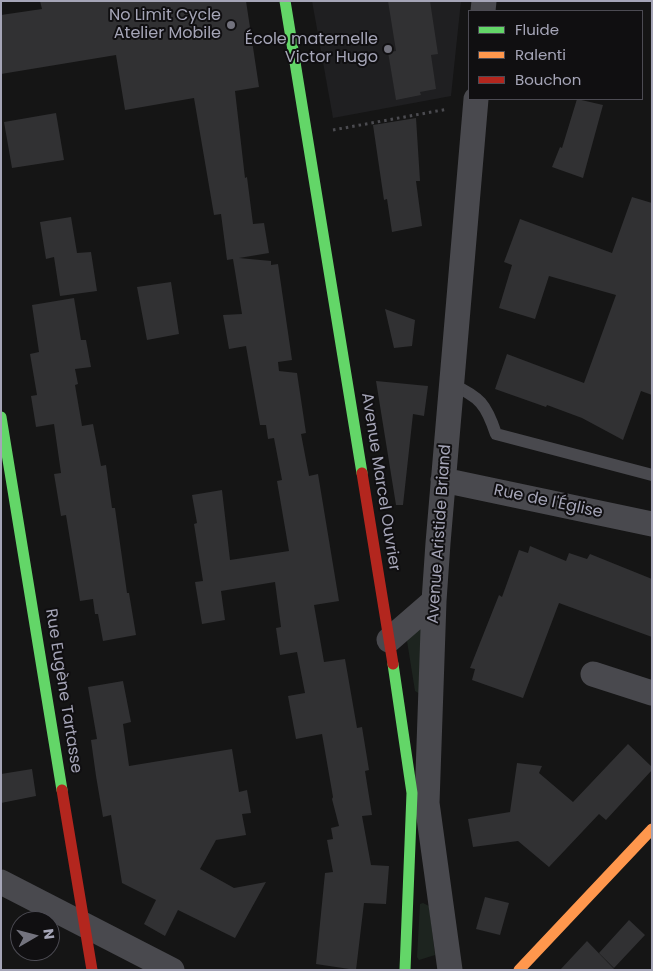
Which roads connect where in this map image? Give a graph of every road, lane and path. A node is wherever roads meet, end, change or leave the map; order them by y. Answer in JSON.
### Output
{"nodes":[{"id":1,"x":285,"y":1,"type":"edge"},
{"id":2,"x":476,"y":101,"type":"edge"},
{"id":3,"x":306,"y":135,"type":"junction"},
{"id":4,"x":451,"y":384,"type":"junction"},
{"id":5,"x":1,"y":417,"type":"edge"},
{"id":6,"x":652,"y":475,"type":"edge"},
{"id":7,"x":444,"y":480,"type":"junction"},
{"id":8,"x":652,"y":524,"type":"edge"},
{"id":9,"x":434,"y":601,"type":"junction"},
{"id":10,"x":389,"y":640,"type":"junction"},
{"id":11,"x":593,"y":674,"type":"dead end"},
{"id":12,"x":652,"y":693,"type":"edge"},
{"id":13,"x":652,"y":829,"type":"edge"},
{"id":14,"x":1,"y":882,"type":"edge"},
{"id":15,"x":85,"y":926,"type":"junction"},
{"id":16,"x":92,"y":970,"type":"edge"},
{"id":17,"x":172,"y":970,"type":"edge"},
{"id":18,"x":405,"y":970,"type":"edge"},
{"id":19,"x":450,"y":970,"type":"edge"},
{"id":20,"x":519,"y":970,"type":"edge"}],
"edges":[{"from":1,"to":3,"type":"street","name":"Avenue Marcel Ouvrier"},
{"from":2,"to":3,"type":"path"},
{"from":2,"to":4,"type":"street","name":"Avenue Aristide Briand"},
{"from":3,"to":10,"type":"street","name":"Avenue Marcel Ouvrier"},
{"from":4,"to":6,"type":"lane"},
{"from":4,"to":7,"type":"street","name":"Avenue Aristide Briand"},
{"from":5,"to":15,"type":"street","name":"Rue Eugène Tartasse"},
{"from":7,"to":8,"type":"street","name":"Rue de l'Église"},
{"from":7,"to":9,"type":"street","name":"Avenue Aristide Briand"},
{"from":9,"to":10,"type":"street"},
{"from":9,"to":19,"type":"street","name":"Avenue Aristide Briand"},
{"from":10,"to":18,"type":"street","name":"Avenue Marcel Ouvrier"},
{"from":11,"to":12,"type":"street"},
{"from":13,"to":20,"type":"street"},
{"from":14,"to":15,"type":"street"},
{"from":15,"to":16,"type":"street","name":"Rue Eugène Tartasse"},
{"from":15,"to":17,"type":"street"}]}
